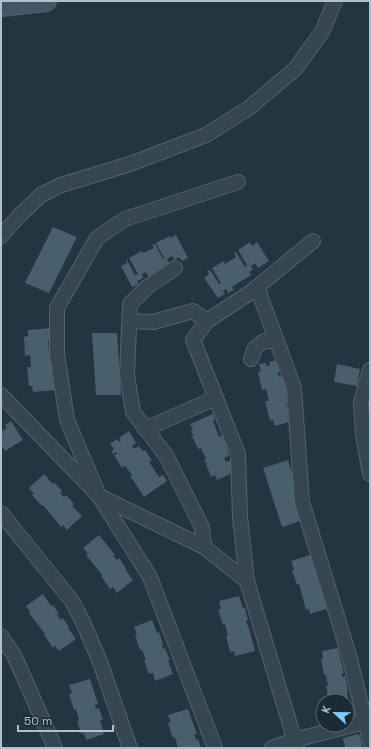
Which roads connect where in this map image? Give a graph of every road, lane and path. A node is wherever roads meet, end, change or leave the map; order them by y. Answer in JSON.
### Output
{"nodes":[{"id":1,"x":46,"y":1,"type":"edge"},
{"id":2,"x":335,"y":1,"type":"edge"},
{"id":3,"x":1,"y":6,"type":"edge"},
{"id":4,"x":238,"y":182,"type":"dead end"},
{"id":5,"x":1,"y":236,"type":"edge"},
{"id":6,"x":313,"y":241,"type":"dead end"},
{"id":7,"x":175,"y":268,"type":"dead end"},
{"id":8,"x":257,"y":287,"type":"junction"},
{"id":9,"x":207,"y":321,"type":"junction"},
{"id":10,"x":130,"y":322,"type":"junction"},
{"id":11,"x":277,"y":341,"type":"junction"},
{"id":12,"x":251,"y":359,"type":"dead end"},
{"id":13,"x":370,"y":370,"type":"edge"},
{"id":14,"x":1,"y":395,"type":"edge"},
{"id":15,"x":216,"y":398,"type":"junction"},
{"id":16,"x":145,"y":428,"type":"junction"},
{"id":17,"x":370,"y":474,"type":"edge"},
{"id":18,"x":99,"y":496,"type":"junction"},
{"id":19,"x":1,"y":513,"type":"edge"},
{"id":20,"x":204,"y":547,"type":"junction"},
{"id":21,"x":247,"y":581,"type":"junction"},
{"id":22,"x":1,"y":636,"type":"edge"},
{"id":23,"x":365,"y":722,"type":"junction"},
{"id":24,"x":370,"y":741,"type":"edge"},
{"id":25,"x":295,"y":744,"type":"edge"},
{"id":26,"x":55,"y":748,"type":"edge"},
{"id":27,"x":130,"y":748,"type":"edge"},
{"id":28,"x":215,"y":748,"type":"edge"},
{"id":29,"x":272,"y":748,"type":"edge"}],
"edges":[{"from":1,"to":3,"type":"street"},
{"from":2,"to":5,"type":"street"},
{"from":4,"to":18,"type":"street"},
{"from":6,"to":8,"type":"street"},
{"from":7,"to":10,"type":"street"},
{"from":8,"to":9,"type":"street"},
{"from":8,"to":11,"type":"street"},
{"from":9,"to":10,"type":"street"},
{"from":9,"to":15,"type":"street"},
{"from":10,"to":16,"type":"street"},
{"from":11,"to":12,"type":"street"},
{"from":11,"to":23,"type":"street"},
{"from":13,"to":17,"type":"street"},
{"from":14,"to":18,"type":"street"},
{"from":15,"to":16,"type":"street"},
{"from":15,"to":21,"type":"street"},
{"from":16,"to":20,"type":"street"},
{"from":18,"to":20,"type":"street"},
{"from":18,"to":28,"type":"street"},
{"from":19,"to":27,"type":"street"},
{"from":20,"to":21,"type":"street"},
{"from":21,"to":25,"type":"street"},
{"from":22,"to":26,"type":"street"},
{"from":23,"to":24,"type":"street"},
{"from":23,"to":25,"type":"street"},
{"from":25,"to":29,"type":"street"}]}
